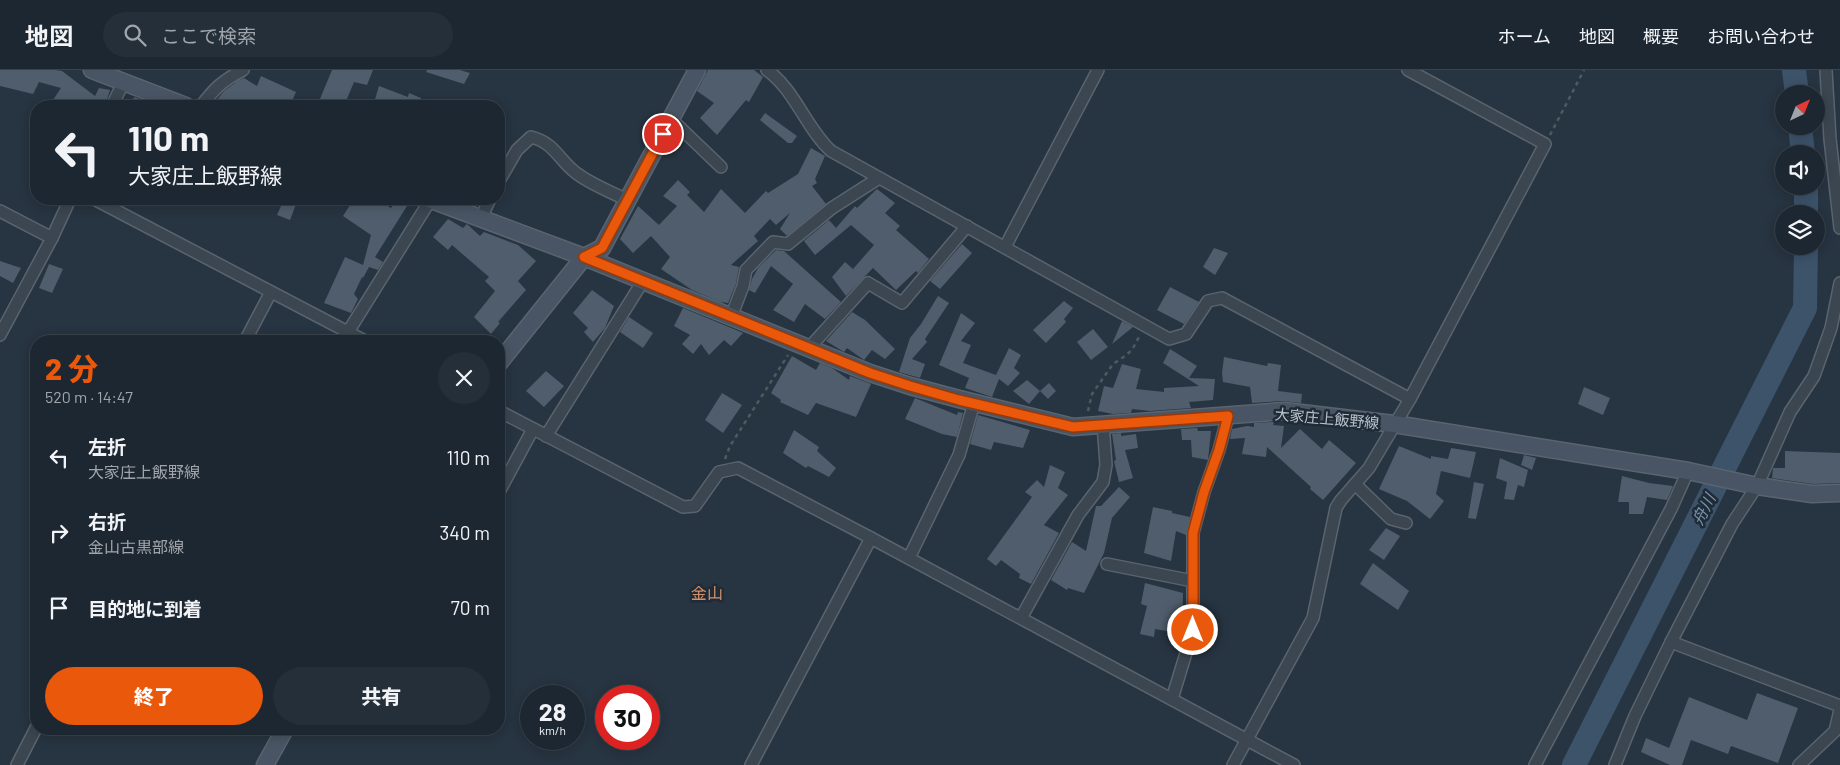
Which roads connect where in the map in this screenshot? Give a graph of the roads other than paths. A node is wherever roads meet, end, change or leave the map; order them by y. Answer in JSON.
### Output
{"nodes":[{"id":1,"x":92,"y":70,"type":"edge"},
{"id":2,"x":243,"y":70,"type":"edge"},
{"id":3,"x":697,"y":70,"type":"edge"},
{"id":4,"x":767,"y":70,"type":"edge"},
{"id":5,"x":1098,"y":70,"type":"edge"},
{"id":6,"x":1408,"y":70,"type":"edge"},
{"id":7,"x":1826,"y":70,"type":"edge"},
{"id":8,"x":123,"y":83,"type":"junction"},
{"id":9,"x":115,"y":100,"type":"edge"},
{"id":10,"x":170,"y":100,"type":"edge"},
{"id":11,"x":206,"y":100,"type":"edge"},
{"id":12,"x":671,"y":118,"type":"junction"},
{"id":13,"x":721,"y":167,"type":"dead end"},
{"id":14,"x":505,"y":171,"type":"edge"},
{"id":15,"x":879,"y":178,"type":"junction"},
{"id":16,"x":627,"y":200,"type":"junction"},
{"id":17,"x":67,"y":205,"type":"edge"},
{"id":18,"x":105,"y":205,"type":"edge"},
{"id":19,"x":426,"y":205,"type":"edge"},
{"id":20,"x":446,"y":205,"type":"edge"},
{"id":21,"x":487,"y":205,"type":"edge"},
{"id":22,"x":0,"y":211,"type":"edge"},
{"id":23,"x":481,"y":218,"type":"junction"},
{"id":24,"x":966,"y":226,"type":"junction"},
{"id":25,"x":1840,"y":228,"type":"edge"},
{"id":26,"x":52,"y":238,"type":"junction"},
{"id":27,"x":1005,"y":247,"type":"junction"},
{"id":28,"x":584,"y":257,"type":"junction"},
{"id":29,"x":643,"y":281,"type":"junction"},
{"id":30,"x":1840,"y":283,"type":"edge"},
{"id":31,"x":271,"y":292,"type":"junction"},
{"id":32,"x":730,"y":317,"type":"junction"},
{"id":33,"x":348,"y":332,"type":"junction"},
{"id":34,"x":0,"y":335,"type":"edge"},
{"id":35,"x":248,"y":335,"type":"edge"},
{"id":36,"x":354,"y":335,"type":"edge"},
{"id":37,"x":802,"y":346,"type":"junction"},
{"id":38,"x":505,"y":356,"type":"edge"},
{"id":39,"x":1410,"y":399,"type":"junction"},
{"id":40,"x":974,"y":403,"type":"junction"},
{"id":41,"x":505,"y":414,"type":"edge"},
{"id":42,"x":1228,"y":416,"type":"junction"},
{"id":43,"x":1103,"y":424,"type":"junction"},
{"id":44,"x":1394,"y":424,"type":"junction"},
{"id":45,"x":533,"y":429,"type":"junction"},
{"id":46,"x":546,"y":436,"type":"junction"},
{"id":47,"x":1688,"y":471,"type":"junction"},
{"id":48,"x":505,"y":481,"type":"edge"},
{"id":49,"x":1355,"y":484,"type":"junction"},
{"id":50,"x":1757,"y":486,"type":"junction"},
{"id":51,"x":1840,"y":493,"type":"edge"},
{"id":52,"x":1406,"y":523,"type":"dead end"},
{"id":53,"x":871,"y":538,"type":"junction"},
{"id":54,"x":909,"y":558,"type":"junction"},
{"id":55,"x":1107,"y":564,"type":"dead end"},
{"id":56,"x":1193,"y":581,"type":"junction"},
{"id":57,"x":1020,"y":618,"type":"junction"},
{"id":58,"x":1672,"y":642,"type":"junction"},
{"id":59,"x":1172,"y":699,"type":"junction"},
{"id":60,"x":1840,"y":706,"type":"edge"},
{"id":61,"x":1840,"y":710,"type":"edge"},
{"id":62,"x":1837,"y":731,"type":"edge"},
{"id":63,"x":32,"y":735,"type":"edge"},
{"id":64,"x":282,"y":735,"type":"edge"},
{"id":65,"x":1246,"y":739,"type":"junction"},
{"id":66,"x":16,"y":765,"type":"edge"},
{"id":67,"x":265,"y":765,"type":"edge"},
{"id":68,"x":751,"y":765,"type":"edge"},
{"id":69,"x":1232,"y":765,"type":"edge"},
{"id":70,"x":1294,"y":765,"type":"edge"},
{"id":71,"x":1535,"y":765,"type":"edge"},
{"id":72,"x":1615,"y":765,"type":"edge"},
{"id":73,"x":1799,"y":765,"type":"edge"}],
"edges":[{"from":1,"to":8,"type":"main road"},
{"from":2,"to":11,"type":"street"},
{"from":3,"to":12,"type":"main road"},
{"from":4,"to":15,"type":"street"},
{"from":5,"to":27,"type":"street"},
{"from":6,"to":39,"type":"street"},
{"from":7,"to":25,"type":"street"},
{"from":8,"to":9,"type":"street"},
{"from":8,"to":10,"type":"main road"},
{"from":12,"to":13,"type":"street"},
{"from":12,"to":16,"type":"main road"},
{"from":14,"to":16,"type":"street"},
{"from":15,"to":24,"type":"street"},
{"from":15,"to":32,"type":"street"},
{"from":16,"to":28,"type":"main road"},
{"from":17,"to":26,"type":"street"},
{"from":18,"to":31,"type":"street"},
{"from":19,"to":33,"type":"street"},
{"from":20,"to":23,"type":"main road","name":"大家庄上飯野線"},
{"from":21,"to":23,"type":"street"},
{"from":22,"to":26,"type":"street"},
{"from":23,"to":28,"type":"main road","name":"大家庄上飯野線"},
{"from":24,"to":27,"type":"street"},
{"from":24,"to":37,"type":"street"},
{"from":26,"to":34,"type":"street"},
{"from":27,"to":39,"type":"street"},
{"from":28,"to":29,"type":"main road","name":"大家庄上飯野線"},
{"from":28,"to":38,"type":"main road"},
{"from":29,"to":32,"type":"main road","name":"大家庄上飯野線"},
{"from":29,"to":46,"type":"street"},
{"from":30,"to":50,"type":"street"},
{"from":31,"to":33,"type":"street"},
{"from":31,"to":35,"type":"street"},
{"from":32,"to":37,"type":"main road","name":"大家庄上飯野線"},
{"from":33,"to":36,"type":"street"},
{"from":37,"to":40,"type":"main road","name":"大家庄上飯野線"},
{"from":39,"to":44,"type":"street"},
{"from":40,"to":43,"type":"main road","name":"大家庄上飯野線"},
{"from":40,"to":54,"type":"street"},
{"from":41,"to":45,"type":"street"},
{"from":42,"to":43,"type":"main road","name":"大家庄上飯野線"},
{"from":42,"to":44,"type":"main road","name":"大家庄上飯野線"},
{"from":42,"to":56,"type":"street"},
{"from":43,"to":57,"type":"street"},
{"from":44,"to":47,"type":"main road","name":"大家庄上飯野線"},
{"from":44,"to":49,"type":"street"},
{"from":45,"to":46,"type":"street"},
{"from":45,"to":48,"type":"street"},
{"from":46,"to":53,"type":"street"},
{"from":47,"to":50,"type":"main road","name":"大家庄上飯野線"},
{"from":47,"to":71,"type":"street"},
{"from":49,"to":52,"type":"street"},
{"from":49,"to":65,"type":"street"},
{"from":50,"to":51,"type":"main road","name":"大家庄上飯野線"},
{"from":50,"to":58,"type":"street"},
{"from":53,"to":54,"type":"street"},
{"from":53,"to":68,"type":"street"},
{"from":54,"to":57,"type":"street"},
{"from":55,"to":56,"type":"street"},
{"from":56,"to":59,"type":"street"},
{"from":57,"to":59,"type":"street"},
{"from":58,"to":60,"type":"street"},
{"from":58,"to":72,"type":"street"},
{"from":59,"to":65,"type":"street"},
{"from":61,"to":62,"type":"street"},
{"from":62,"to":73,"type":"street"},
{"from":63,"to":66,"type":"street"},
{"from":64,"to":67,"type":"main road"},
{"from":65,"to":69,"type":"street"},
{"from":65,"to":70,"type":"street"}]}
